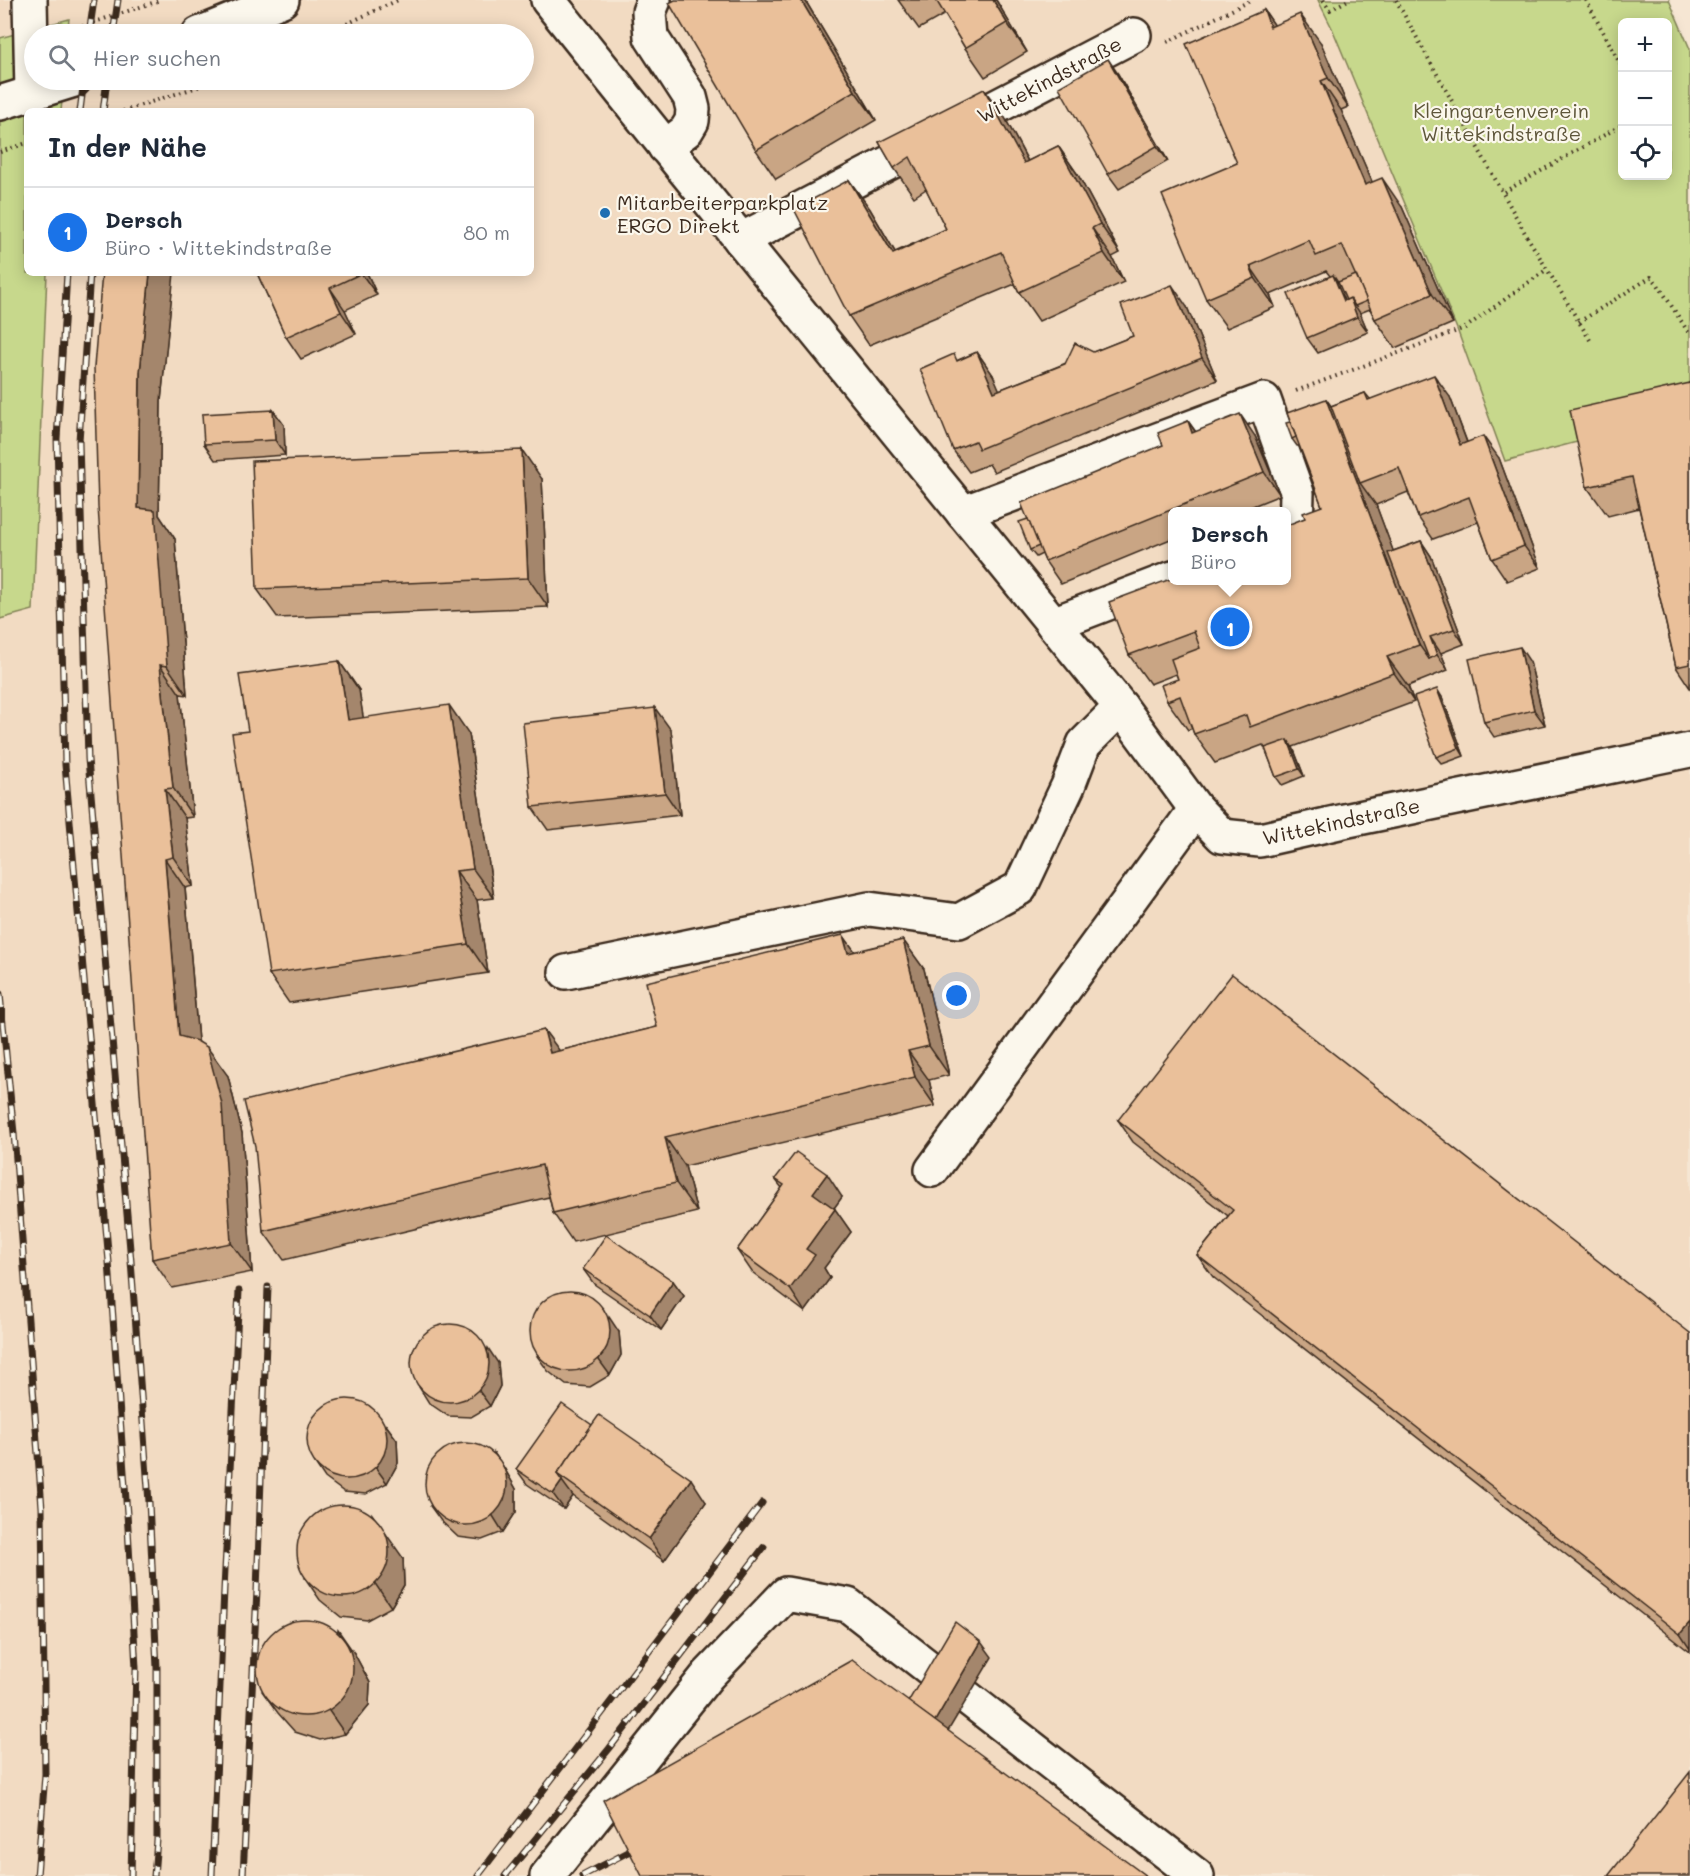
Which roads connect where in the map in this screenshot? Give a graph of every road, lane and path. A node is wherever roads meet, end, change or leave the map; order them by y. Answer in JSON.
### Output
{"nodes":[{"id":1,"x":30,"y":0,"type":"edge"},
{"id":2,"x":161,"y":0,"type":"edge"},
{"id":3,"x":282,"y":0,"type":"edge"},
{"id":4,"x":398,"y":0,"type":"edge"},
{"id":5,"x":548,"y":0,"type":"edge"},
{"id":6,"x":654,"y":0,"type":"edge"},
{"id":7,"x":1252,"y":0,"type":"edge"},
{"id":8,"x":1323,"y":0,"type":"edge"},
{"id":9,"x":1348,"y":0,"type":"edge"},
{"id":10,"x":1396,"y":0,"type":"edge"},
{"id":11,"x":1586,"y":0,"type":"edge"},
{"id":12,"x":31,"y":24,"type":"edge"},
{"id":13,"x":89,"y":24,"type":"edge"},
{"id":14,"x":223,"y":24,"type":"edge"},
{"id":15,"x":346,"y":24,"type":"edge"},
{"id":16,"x":1134,"y":35,"type":"dead end"},
{"id":17,"x":1170,"y":40,"type":"dead end"},
{"id":18,"x":1618,"y":58,"type":"edge"},
{"id":19,"x":32,"y":90,"type":"edge"},
{"id":20,"x":42,"y":90,"type":"edge"},
{"id":21,"x":188,"y":90,"type":"edge"},
{"id":22,"x":32,"y":93,"type":"junction"},
{"id":23,"x":0,"y":103,"type":"edge"},
{"id":24,"x":132,"y":108,"type":"edge"},
{"id":25,"x":1618,"y":129,"type":"edge"},
{"id":26,"x":24,"y":144,"type":"edge"},
{"id":27,"x":665,"y":147,"type":"junction"},
{"id":28,"x":0,"y":152,"type":"edge"},
{"id":29,"x":1503,"y":192,"type":"junction"},
{"id":30,"x":741,"y":240,"type":"junction"},
{"id":31,"x":1546,"y":270,"type":"junction"},
{"id":32,"x":1579,"y":322,"type":"junction"},
{"id":33,"x":1690,"y":335,"type":"edge"},
{"id":34,"x":1590,"y":340,"type":"dead end"},
{"id":35,"x":1306,"y":389,"type":"dead end"},
{"id":36,"x":963,"y":513,"type":"junction"},
{"id":37,"x":1291,"y":532,"type":"edge"},
{"id":38,"x":1168,"y":580,"type":"edge"},
{"id":39,"x":1053,"y":624,"type":"junction"},
{"id":40,"x":1121,"y":707,"type":"junction"},
{"id":41,"x":1690,"y":750,"type":"edge"},
{"id":42,"x":1196,"y":809,"type":"junction"},
{"id":43,"x":566,"y":972,"type":"dead end"},
{"id":44,"x":932,"y":1170,"type":"dead end"},
{"id":45,"x":547,"y":1876,"type":"edge"},
{"id":46,"x":1197,"y":1876,"type":"edge"}],
"edges":[{"from":1,"to":12,"type":"street"},
{"from":2,"to":13,"type":"path"},
{"from":3,"to":14,"type":"street"},
{"from":4,"to":15,"type":"path"},
{"from":5,"to":27,"type":"street","name":"Wittekindstraße"},
{"from":6,"to":27,"type":"street"},
{"from":7,"to":17,"type":"path"},
{"from":8,"to":9,"type":"path"},
{"from":10,"to":29,"type":"path"},
{"from":11,"to":18,"type":"path"},
{"from":16,"to":30,"type":"street","name":"Wittekindstraße"},
{"from":19,"to":22,"type":"street"},
{"from":20,"to":22,"type":"street"},
{"from":21,"to":24,"type":"path"},
{"from":22,"to":23,"type":"street"},
{"from":25,"to":29,"type":"path"},
{"from":26,"to":28,"type":"path"},
{"from":27,"to":30,"type":"street","name":"Wittekindstraße"},
{"from":29,"to":31,"type":"path"},
{"from":30,"to":36,"type":"street","name":"Wittekindstraße"},
{"from":31,"to":32,"type":"path"},
{"from":31,"to":35,"type":"path"},
{"from":32,"to":33,"type":"path"},
{"from":32,"to":34,"type":"path"},
{"from":36,"to":37,"type":"street"},
{"from":36,"to":39,"type":"street","name":"Wittekindstraße"},
{"from":38,"to":39,"type":"street"},
{"from":39,"to":40,"type":"street","name":"Wittekindstraße"},
{"from":40,"to":42,"type":"street","name":"Wittekindstraße"},
{"from":40,"to":43,"type":"street"},
{"from":41,"to":42,"type":"street","name":"Wittekindstraße"},
{"from":42,"to":44,"type":"street"},
{"from":45,"to":46,"type":"street"}]}
